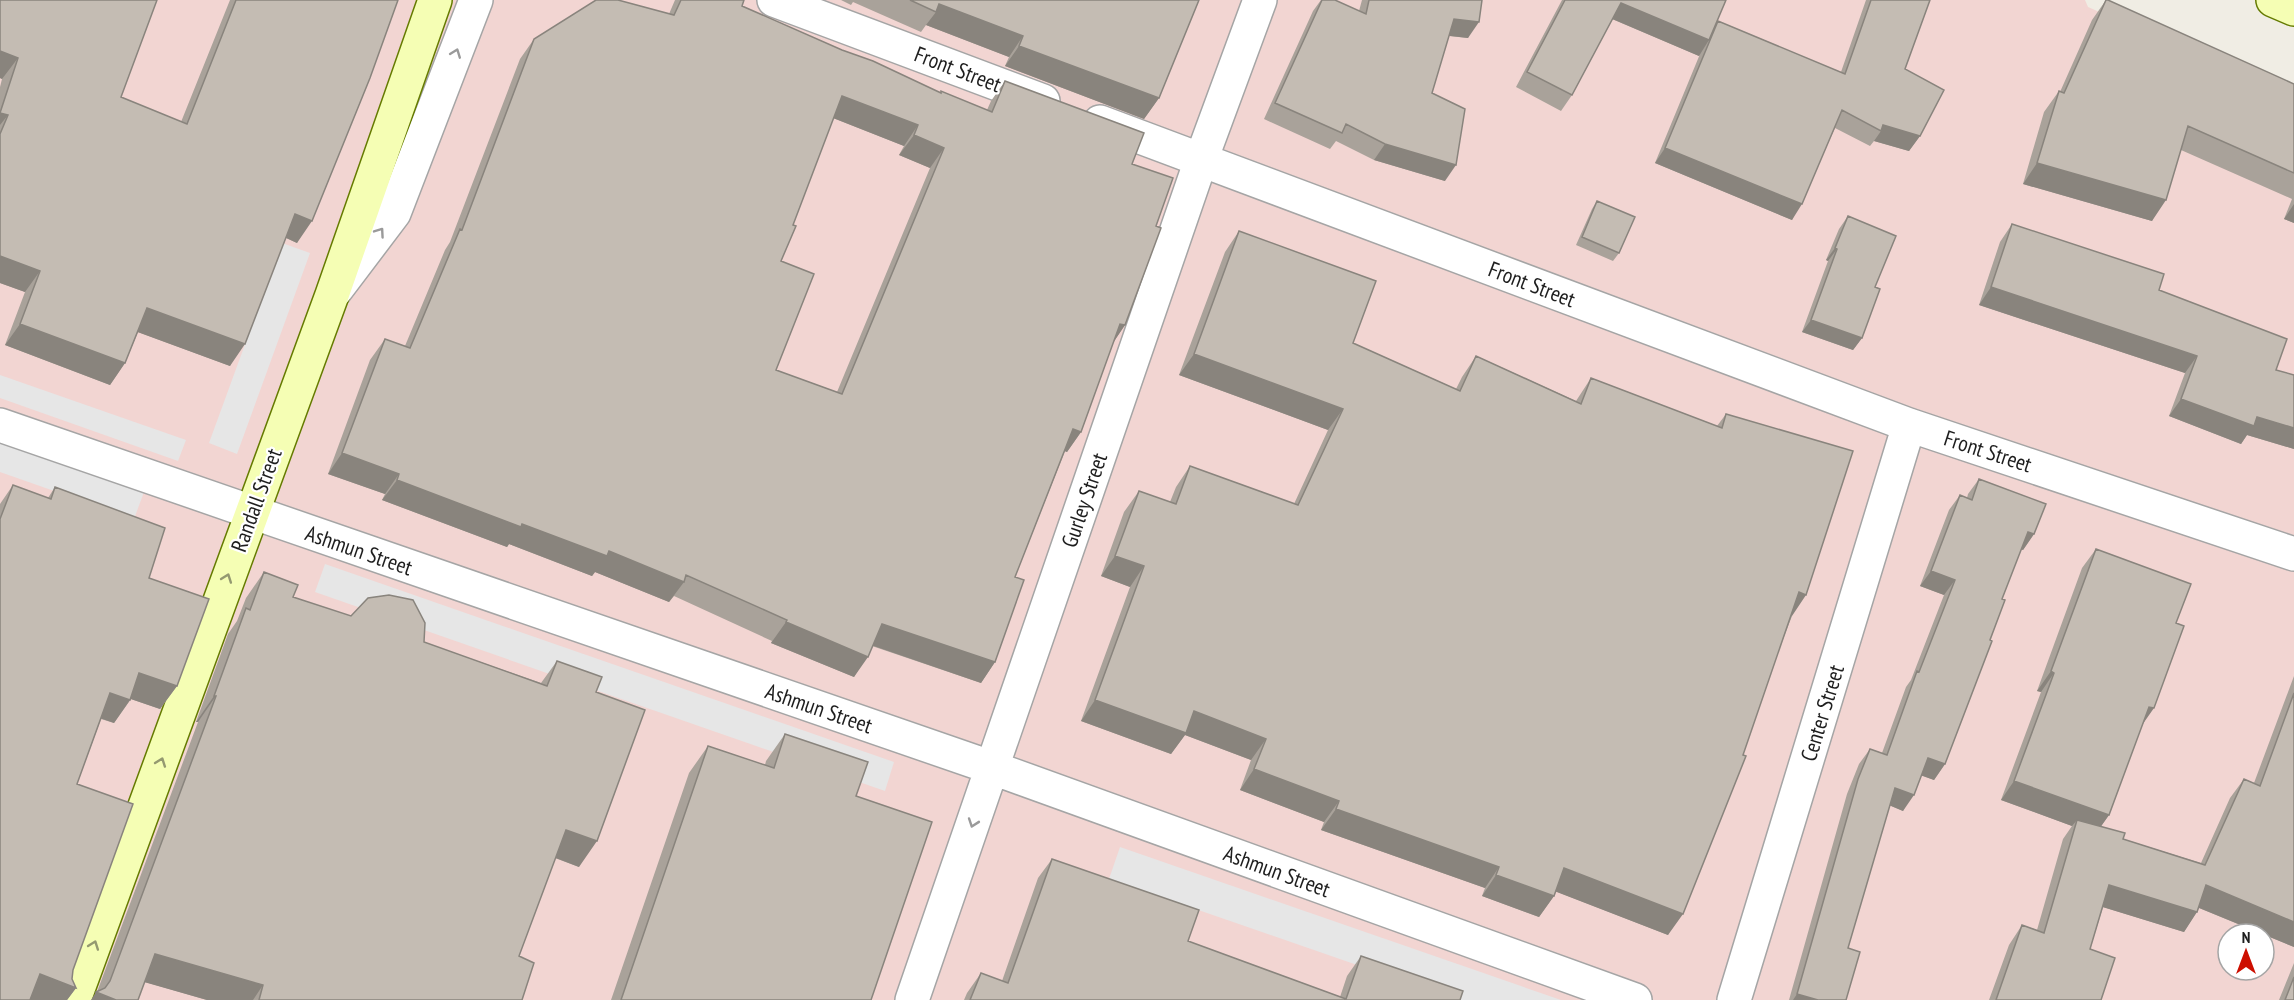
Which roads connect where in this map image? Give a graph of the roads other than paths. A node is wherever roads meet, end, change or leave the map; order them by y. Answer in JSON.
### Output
{"nodes":[{"id":1,"x":435,"y":0,"type":"edge"},
{"id":2,"x":476,"y":0,"type":"edge"},
{"id":3,"x":774,"y":0,"type":"edge"},
{"id":4,"x":1260,"y":0,"type":"edge"},
{"id":5,"x":2273,"y":0,"type":"edge"},
{"id":6,"x":2294,"y":9,"type":"edge"},
{"id":7,"x":1200,"y":160,"type":"junction"},
{"id":8,"x":332,"y":295,"type":"junction"},
{"id":9,"x":0,"y":425,"type":"edge"},
{"id":10,"x":1909,"y":425,"type":"junction"},
{"id":11,"x":251,"y":513,"type":"junction"},
{"id":12,"x":2294,"y":554,"type":"edge"},
{"id":13,"x":993,"y":768,"type":"junction"},
{"id":14,"x":74,"y":1000,"type":"edge"},
{"id":15,"x":912,"y":1000,"type":"edge"},
{"id":16,"x":1635,"y":1000,"type":"edge"},
{"id":17,"x":1734,"y":1000,"type":"edge"}],
"edges":[{"from":1,"to":8,"type":"street","name":"Randall Street"},
{"from":8,"to":2,"type":"street","one_way":true},
{"from":3,"to":7,"type":"street","name":"Front Street"},
{"from":4,"to":7,"type":"street","name":"Gurley Street"},
{"from":5,"to":6,"type":"street"},
{"from":7,"to":10,"type":"street","name":"Front Street"},
{"from":7,"to":13,"type":"street","name":"Gurley Street"},
{"from":8,"to":11,"type":"street","name":"Randall Street"},
{"from":9,"to":11,"type":"street","name":"Ashmun Street"},
{"from":10,"to":12,"type":"street","name":"Front Street"},
{"from":10,"to":17,"type":"street","name":"Center Street"},
{"from":11,"to":13,"type":"street","name":"Ashmun Street"},
{"from":14,"to":11,"type":"street","name":"Randall Street","one_way":true},
{"from":13,"to":15,"type":"street","name":"Gurley Street","one_way":true},
{"from":13,"to":16,"type":"street","name":"Ashmun Street"}]}
